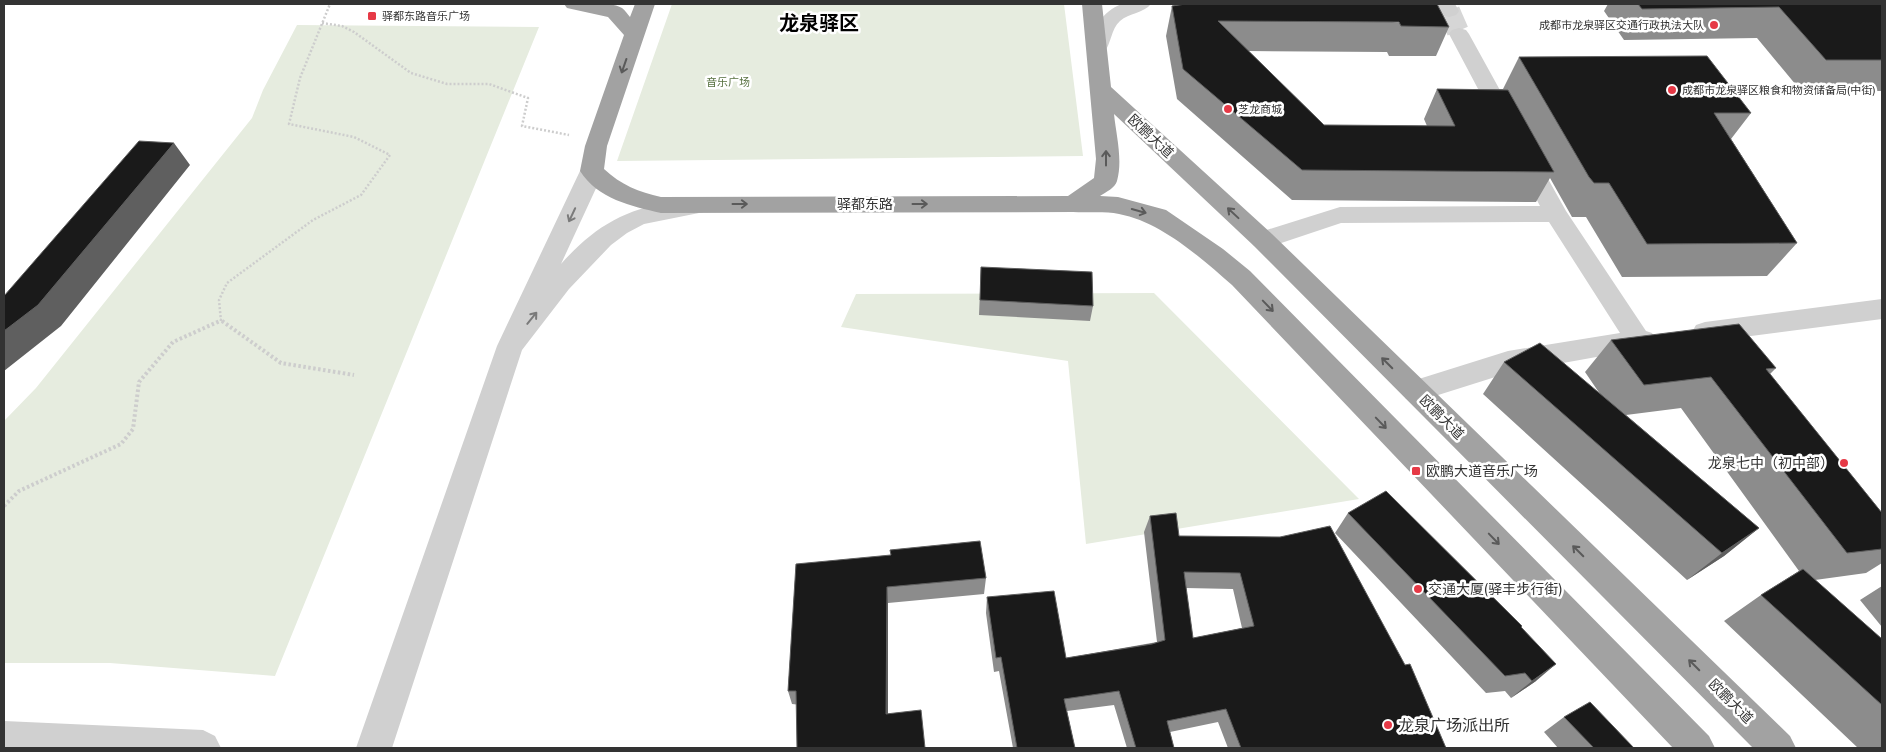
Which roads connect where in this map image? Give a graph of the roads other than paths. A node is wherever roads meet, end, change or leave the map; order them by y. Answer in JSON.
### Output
{"nodes":[{"id":1,"x":574,"y":4,"type":"edge"},
{"id":2,"x":645,"y":4,"type":"edge"},
{"id":3,"x":1092,"y":4,"type":"edge"},
{"id":4,"x":1141,"y":4,"type":"edge"},
{"id":5,"x":1459,"y":34,"type":"tunnel mouth"},
{"id":6,"x":634,"y":35,"type":"junction"},
{"id":7,"x":1097,"y":50,"type":"junction"},
{"id":8,"x":1102,"y":91,"type":"junction"},
{"id":9,"x":592,"y":171,"type":"junction"},
{"id":10,"x":708,"y":204,"type":"junction"},
{"id":11,"x":1073,"y":204,"type":"junction"},
{"id":12,"x":1556,"y":214,"type":"junction"},
{"id":13,"x":1262,"y":240,"type":"junction"},
{"id":14,"x":1882,"y":309,"type":"edge"},
{"id":15,"x":1638,"y":340,"type":"junction"},
{"id":16,"x":510,"y":346,"type":"junction"},
{"id":17,"x":1416,"y":391,"type":"junction"},
{"id":18,"x":4,"y":738,"type":"edge"},
{"id":19,"x":203,"y":748,"type":"edge"},
{"id":20,"x":374,"y":748,"type":"edge"},
{"id":21,"x":1697,"y":748,"type":"edge"},
{"id":22,"x":1778,"y":748,"type":"edge"}],
"edges":[{"from":1,"to":6,"type":"highway"},
{"from":2,"to":6,"type":"highway"},
{"from":3,"to":7,"type":"highway"},
{"from":4,"to":7,"type":"street"},
{"from":5,"to":12,"type":"street"},
{"from":6,"to":9,"type":"highway","one_way":true},
{"from":7,"to":8,"type":"highway"},
{"from":11,"to":8,"type":"highway","one_way":true},
{"from":13,"to":8,"type":"highway","name":"欧鹏大道","one_way":true},
{"from":9,"to":10,"type":"highway","name":"驿都东路"},
{"from":9,"to":16,"type":"street","one_way":true},
{"from":10,"to":11,"type":"highway","name":"驿都东路","one_way":true},
{"from":16,"to":10,"type":"street","one_way":true},
{"from":11,"to":21,"type":"highway","one_way":true},
{"from":12,"to":13,"type":"street"},
{"from":12,"to":15,"type":"street"},
{"from":17,"to":13,"type":"highway","name":"欧鹏大道","one_way":true},
{"from":14,"to":15,"type":"street"},
{"from":15,"to":17,"type":"street"},
{"from":16,"to":20,"type":"street"},
{"from":22,"to":17,"type":"highway","name":"欧鹏大道","one_way":true},
{"from":18,"to":19,"type":"street"}]}
